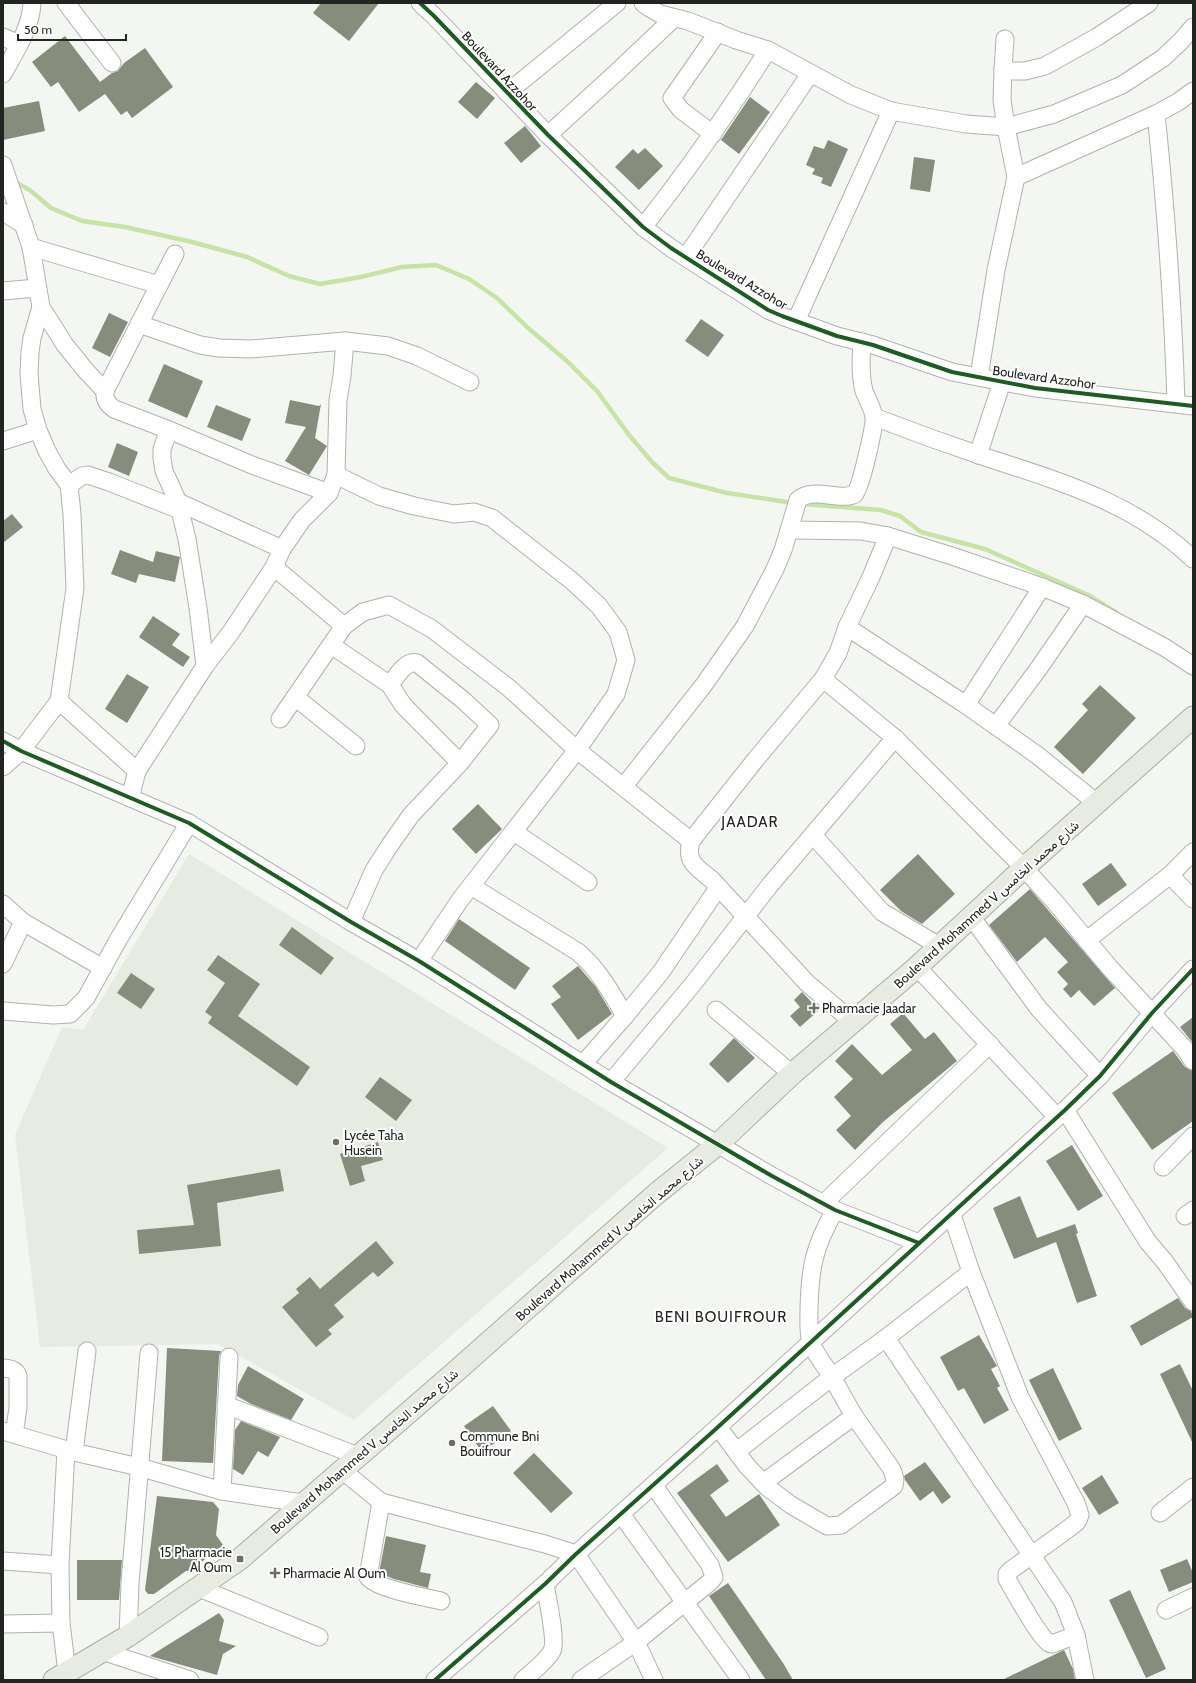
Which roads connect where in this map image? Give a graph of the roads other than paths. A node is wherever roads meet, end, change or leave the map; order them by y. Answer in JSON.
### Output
{"nodes":[{"id":1,"x":32,"y":3,"type":"edge"},
{"id":2,"x":66,"y":3,"type":"edge"},
{"id":3,"x":420,"y":3,"type":"edge"},
{"id":4,"x":618,"y":3,"type":"edge"},
{"id":5,"x":643,"y":3,"type":"edge"},
{"id":6,"x":1149,"y":3,"type":"edge"},
{"id":7,"x":673,"y":19,"type":"junction"},
{"id":8,"x":1193,"y":27,"type":"edge"},
{"id":9,"x":718,"y":32,"type":"junction"},
{"id":10,"x":3,"y":37,"type":"edge"},
{"id":11,"x":1005,"y":39,"type":"dead end"},
{"id":12,"x":19,"y":44,"type":"junction"},
{"id":13,"x":768,"y":50,"type":"junction"},
{"id":14,"x":112,"y":63,"type":"dead end"},
{"id":15,"x":1003,"y":69,"type":"junction"},
{"id":16,"x":3,"y":74,"type":"edge"},
{"id":17,"x":810,"y":74,"type":"junction"},
{"id":18,"x":1193,"y":91,"type":"edge"},
{"id":19,"x":507,"y":94,"type":"junction"},
{"id":20,"x":891,"y":111,"type":"junction"},
{"id":21,"x":1156,"y":114,"type":"junction"},
{"id":22,"x":1006,"y":127,"type":"junction"},
{"id":23,"x":713,"y":134,"type":"junction"},
{"id":24,"x":548,"y":135,"type":"junction"},
{"id":25,"x":5,"y":170,"type":"edge"},
{"id":26,"x":1016,"y":177,"type":"junction"},
{"id":27,"x":9,"y":206,"type":"edge"},
{"id":28,"x":643,"y":227,"type":"junction"},
{"id":29,"x":31,"y":247,"type":"junction"},
{"id":30,"x":175,"y":254,"type":"dead end"},
{"id":31,"x":686,"y":257,"type":"junction"},
{"id":32,"x":159,"y":285,"type":"junction"},
{"id":33,"x":37,"y":288,"type":"junction"},
{"id":34,"x":3,"y":291,"type":"edge"},
{"id":35,"x":41,"y":308,"type":"junction"},
{"id":36,"x":796,"y":321,"type":"junction"},
{"id":37,"x":139,"y":324,"type":"junction"},
{"id":38,"x":345,"y":341,"type":"junction"},
{"id":39,"x":862,"y":342,"type":"junction"},
{"id":40,"x":979,"y":377,"type":"junction"},
{"id":41,"x":470,"y":382,"type":"dead end"},
{"id":42,"x":1002,"y":382,"type":"junction"},
{"id":43,"x":105,"y":391,"type":"junction"},
{"id":44,"x":1176,"y":404,"type":"junction"},
{"id":45,"x":1193,"y":406,"type":"edge"},
{"id":46,"x":874,"y":417,"type":"junction"},
{"id":47,"x":38,"y":430,"type":"junction"},
{"id":48,"x":169,"y":430,"type":"junction"},
{"id":49,"x":3,"y":441,"type":"edge"},
{"id":50,"x":978,"y":455,"type":"junction"},
{"id":51,"x":336,"y":475,"type":"junction"},
{"id":52,"x":69,"y":485,"type":"junction"},
{"id":53,"x":329,"y":493,"type":"junction"},
{"id":54,"x":179,"y":506,"type":"junction"},
{"id":55,"x":791,"y":527,"type":"junction"},
{"id":56,"x":888,"y":536,"type":"junction"},
{"id":57,"x":282,"y":548,"type":"junction"},
{"id":58,"x":1193,"y":559,"type":"edge"},
{"id":59,"x":274,"y":567,"type":"junction"},
{"id":60,"x":1042,"y":587,"type":"junction"},
{"id":61,"x":1083,"y":604,"type":"junction"},
{"id":62,"x":344,"y":626,"type":"junction"},
{"id":63,"x":847,"y":626,"type":"junction"},
{"id":64,"x":331,"y":645,"type":"junction"},
{"id":65,"x":205,"y":666,"type":"junction"},
{"id":66,"x":1193,"y":666,"type":"edge"},
{"id":67,"x":823,"y":679,"type":"junction"},
{"id":68,"x":390,"y":685,"type":"junction"},
{"id":69,"x":295,"y":697,"type":"junction"},
{"id":70,"x":59,"y":701,"type":"junction"},
{"id":71,"x":966,"y":705,"type":"junction"},
{"id":72,"x":1193,"y":717,"type":"edge"},
{"id":73,"x":280,"y":719,"type":"dead end"},
{"id":74,"x":996,"y":726,"type":"junction"},
{"id":75,"x":896,"y":738,"type":"junction"},
{"id":76,"x":3,"y":741,"type":"edge"},
{"id":77,"x":356,"y":746,"type":"dead end"},
{"id":78,"x":577,"y":750,"type":"junction"},
{"id":79,"x":21,"y":751,"type":"junction"},
{"id":80,"x":460,"y":763,"type":"junction"},
{"id":81,"x":3,"y":767,"type":"edge"},
{"id":82,"x":137,"y":771,"type":"junction"},
{"id":83,"x":624,"y":786,"type":"junction"},
{"id":84,"x":130,"y":798,"type":"junction"},
{"id":85,"x":1098,"y":804,"type":"junction"},
{"id":86,"x":189,"y":823,"type":"junction"},
{"id":87,"x":514,"y":832,"type":"junction"},
{"id":88,"x":813,"y":836,"type":"junction"},
{"id":89,"x":691,"y":841,"type":"junction"},
{"id":90,"x":1193,"y":852,"type":"edge"},
{"id":91,"x":1024,"y":868,"type":"junction"},
{"id":92,"x":1170,"y":875,"type":"junction"},
{"id":93,"x":588,"y":882,"type":"dead end"},
{"id":94,"x":471,"y":886,"type":"junction"},
{"id":95,"x":718,"y":888,"type":"junction"},
{"id":96,"x":1193,"y":899,"type":"edge"},
{"id":97,"x":3,"y":904,"type":"edge"},
{"id":98,"x":745,"y":917,"type":"junction"},
{"id":99,"x":972,"y":918,"type":"junction"},
{"id":100,"x":22,"y":922,"type":"junction"},
{"id":101,"x":351,"y":922,"type":"junction"},
{"id":102,"x":1087,"y":940,"type":"junction"},
{"id":103,"x":939,"y":946,"type":"junction"},
{"id":104,"x":419,"y":961,"type":"junction"},
{"id":105,"x":3,"y":964,"type":"edge"},
{"id":106,"x":917,"y":967,"type":"junction"},
{"id":107,"x":103,"y":968,"type":"junction"},
{"id":108,"x":1193,"y":968,"type":"edge"},
{"id":109,"x":716,"y":1010,"type":"dead end"},
{"id":110,"x":3,"y":1011,"type":"edge"},
{"id":111,"x":1152,"y":1013,"type":"junction"},
{"id":112,"x":625,"y":1016,"type":"junction"},
{"id":113,"x":853,"y":1022,"type":"junction"},
{"id":114,"x":990,"y":1044,"type":"junction"},
{"id":115,"x":1193,"y":1061,"type":"edge"},
{"id":116,"x":583,"y":1064,"type":"junction"},
{"id":117,"x":792,"y":1074,"type":"junction"},
{"id":118,"x":1100,"y":1076,"type":"junction"},
{"id":119,"x":611,"y":1082,"type":"junction"},
{"id":120,"x":1061,"y":1114,"type":"junction"},
{"id":121,"x":1193,"y":1136,"type":"edge"},
{"id":122,"x":718,"y":1144,"type":"junction"},
{"id":123,"x":1163,"y":1167,"type":"dead end"},
{"id":124,"x":829,"y":1207,"type":"junction"},
{"id":125,"x":952,"y":1215,"type":"junction"},
{"id":126,"x":919,"y":1242,"type":"junction"},
{"id":127,"x":971,"y":1272,"type":"junction"},
{"id":128,"x":1193,"y":1302,"type":"edge"},
{"id":129,"x":886,"y":1338,"type":"junction"},
{"id":130,"x":811,"y":1343,"type":"junction"},
{"id":131,"x":87,"y":1351,"type":"dead end"},
{"id":132,"x":149,"y":1353,"type":"dead end"},
{"id":133,"x":229,"y":1356,"type":"dead end"},
{"id":134,"x":3,"y":1368,"type":"edge"},
{"id":135,"x":832,"y":1377,"type":"junction"},
{"id":136,"x":226,"y":1405,"type":"junction"},
{"id":137,"x":854,"y":1416,"type":"junction"},
{"id":138,"x":718,"y":1427,"type":"junction"},
{"id":139,"x":9,"y":1432,"type":"edge"},
{"id":140,"x":70,"y":1451,"type":"junction"},
{"id":141,"x":737,"y":1451,"type":"junction"},
{"id":142,"x":358,"y":1456,"type":"junction"},
{"id":143,"x":139,"y":1467,"type":"junction"},
{"id":144,"x":342,"y":1470,"type":"junction"},
{"id":145,"x":763,"y":1483,"type":"junction"},
{"id":146,"x":654,"y":1486,"type":"junction"},
{"id":147,"x":1193,"y":1487,"type":"edge"},
{"id":148,"x":222,"y":1491,"type":"junction"},
{"id":149,"x":381,"y":1502,"type":"junction"},
{"id":150,"x":302,"y":1504,"type":"junction"},
{"id":151,"x":1160,"y":1513,"type":"dead end"},
{"id":152,"x":621,"y":1514,"type":"junction"},
{"id":153,"x":576,"y":1554,"type":"junction"},
{"id":154,"x":1032,"y":1555,"type":"junction"},
{"id":155,"x":3,"y":1561,"type":"edge"},
{"id":156,"x":60,"y":1565,"type":"junction"},
{"id":157,"x":545,"y":1584,"type":"junction"},
{"id":158,"x":199,"y":1588,"type":"junction"},
{"id":159,"x":1193,"y":1597,"type":"edge"},
{"id":160,"x":441,"y":1601,"type":"dead end"},
{"id":161,"x":685,"y":1602,"type":"junction"},
{"id":162,"x":1166,"y":1610,"type":"dead end"},
{"id":163,"x":61,"y":1623,"type":"junction"},
{"id":164,"x":3,"y":1624,"type":"edge"},
{"id":165,"x":1076,"y":1635,"type":"junction"},
{"id":166,"x":128,"y":1636,"type":"junction"},
{"id":167,"x":318,"y":1637,"type":"dead end"},
{"id":168,"x":636,"y":1642,"type":"junction"},
{"id":169,"x":102,"y":1651,"type":"junction"},
{"id":170,"x":61,"y":1676,"type":"edge"},
{"id":171,"x":651,"y":1679,"type":"edge"},
{"id":172,"x":190,"y":1680,"type":"edge"},
{"id":173,"x":435,"y":1680,"type":"edge"},
{"id":174,"x":524,"y":1680,"type":"edge"},
{"id":175,"x":581,"y":1680,"type":"edge"},
{"id":176,"x":741,"y":1680,"type":"edge"},
{"id":177,"x":1085,"y":1680,"type":"edge"}],
"edges":[{"from":1,"to":12,"type":"street"},
{"from":2,"to":14,"type":"street"},
{"from":3,"to":19,"type":"street","name":"Boulevard Azzohor"},
{"from":4,"to":19,"type":"street"},
{"from":5,"to":7,"type":"street"},
{"from":6,"to":15,"type":"street"},
{"from":7,"to":9,"type":"street"},
{"from":7,"to":24,"type":"street"},
{"from":8,"to":22,"type":"street"},
{"from":9,"to":13,"type":"street"},
{"from":9,"to":23,"type":"street"},
{"from":10,"to":12,"type":"street"},
{"from":11,"to":15,"type":"street"},
{"from":12,"to":16,"type":"street"},
{"from":13,"to":17,"type":"street"},
{"from":13,"to":23,"type":"street"},
{"from":15,"to":22,"type":"street"},
{"from":17,"to":20,"type":"street"},
{"from":17,"to":31,"type":"street"},
{"from":18,"to":21,"type":"street"},
{"from":19,"to":24,"type":"street","name":"Boulevard Azzohor"},
{"from":20,"to":22,"type":"street"},
{"from":20,"to":36,"type":"street"},
{"from":21,"to":26,"type":"street"},
{"from":21,"to":44,"type":"street"},
{"from":22,"to":26,"type":"street"},
{"from":23,"to":28,"type":"street"},
{"from":24,"to":28,"type":"street","name":"Boulevard Azzohor"},
{"from":25,"to":27,"type":"street"},
{"from":26,"to":40,"type":"street"},
{"from":27,"to":29,"type":"street"},
{"from":28,"to":31,"type":"street","name":"Boulevard Azzohor"},
{"from":29,"to":32,"type":"street"},
{"from":29,"to":33,"type":"street"},
{"from":30,"to":32,"type":"street"},
{"from":31,"to":36,"type":"street","name":"Boulevard Azzohor"},
{"from":32,"to":37,"type":"street"},
{"from":33,"to":34,"type":"street"},
{"from":33,"to":35,"type":"street"},
{"from":35,"to":43,"type":"street"},
{"from":35,"to":47,"type":"street"},
{"from":36,"to":39,"type":"street","name":"Boulevard Azzohor"},
{"from":37,"to":38,"type":"street"},
{"from":37,"to":43,"type":"street"},
{"from":38,"to":41,"type":"street"},
{"from":38,"to":51,"type":"street"},
{"from":39,"to":40,"type":"street","name":"Boulevard Azzohor"},
{"from":39,"to":46,"type":"street"},
{"from":40,"to":42,"type":"street","name":"Boulevard Azzohor"},
{"from":42,"to":44,"type":"street","name":"Boulevard Azzohor"},
{"from":42,"to":50,"type":"street"},
{"from":43,"to":48,"type":"street"},
{"from":44,"to":45,"type":"street","name":"Boulevard Azzohor"},
{"from":46,"to":50,"type":"street"},
{"from":46,"to":55,"type":"street"},
{"from":47,"to":49,"type":"street"},
{"from":47,"to":52,"type":"street"},
{"from":48,"to":53,"type":"street"},
{"from":48,"to":54,"type":"street"},
{"from":50,"to":58,"type":"street"},
{"from":51,"to":53,"type":"street"},
{"from":51,"to":78,"type":"street"},
{"from":52,"to":54,"type":"street"},
{"from":52,"to":70,"type":"street"},
{"from":53,"to":57,"type":"street"},
{"from":54,"to":57,"type":"street"},
{"from":54,"to":65,"type":"street"},
{"from":55,"to":56,"type":"street"},
{"from":55,"to":83,"type":"street"},
{"from":56,"to":60,"type":"street"},
{"from":56,"to":63,"type":"street"},
{"from":57,"to":59,"type":"street"},
{"from":59,"to":62,"type":"street"},
{"from":59,"to":65,"type":"street"},
{"from":60,"to":61,"type":"street"},
{"from":60,"to":71,"type":"street"},
{"from":61,"to":66,"type":"street"},
{"from":61,"to":74,"type":"street"},
{"from":62,"to":64,"type":"street"},
{"from":62,"to":78,"type":"street"},
{"from":63,"to":67,"type":"street"},
{"from":63,"to":71,"type":"street"},
{"from":64,"to":68,"type":"street"},
{"from":64,"to":69,"type":"street"},
{"from":65,"to":82,"type":"street"},
{"from":67,"to":75,"type":"street"},
{"from":67,"to":89,"type":"street"},
{"from":68,"to":80,"type":"street"},
{"from":68,"to":80,"type":"street"},
{"from":69,"to":73,"type":"street"},
{"from":69,"to":77,"type":"street"},
{"from":70,"to":79,"type":"street"},
{"from":70,"to":82,"type":"street"},
{"from":71,"to":74,"type":"street"},
{"from":72,"to":85,"type":"main road","name":"Boulevard Mohammed V شارع محمد الخامس"},
{"from":74,"to":85,"type":"street"},
{"from":75,"to":88,"type":"street"},
{"from":75,"to":91,"type":"street"},
{"from":76,"to":79,"type":"street"},
{"from":78,"to":83,"type":"street"},
{"from":78,"to":87,"type":"street"},
{"from":79,"to":81,"type":"street"},
{"from":79,"to":84,"type":"street"},
{"from":80,"to":101,"type":"street"},
{"from":82,"to":84,"type":"street"},
{"from":83,"to":89,"type":"street"},
{"from":84,"to":86,"type":"street"},
{"from":85,"to":91,"type":"main road","name":"Boulevard Mohammed V شارع محمد الخامس"},
{"from":86,"to":101,"type":"street"},
{"from":86,"to":107,"type":"street"},
{"from":87,"to":93,"type":"street"},
{"from":87,"to":94,"type":"street"},
{"from":88,"to":98,"type":"street"},
{"from":88,"to":103,"type":"street"},
{"from":89,"to":95,"type":"street"},
{"from":90,"to":92,"type":"street"},
{"from":91,"to":99,"type":"main road","name":"Boulevard Mohammed V شارع محمد الخامس"},
{"from":91,"to":102,"type":"street"},
{"from":92,"to":96,"type":"street"},
{"from":92,"to":102,"type":"street"},
{"from":94,"to":104,"type":"street"},
{"from":94,"to":112,"type":"street"},
{"from":95,"to":98,"type":"street"},
{"from":95,"to":112,"type":"street"},
{"from":97,"to":100,"type":"street"},
{"from":98,"to":113,"type":"street"},
{"from":98,"to":119,"type":"street"},
{"from":99,"to":103,"type":"main road","name":"Boulevard Mohammed V شارع محمد الخامس"},
{"from":99,"to":118,"type":"street"},
{"from":100,"to":105,"type":"street"},
{"from":100,"to":107,"type":"street"},
{"from":101,"to":104,"type":"street"},
{"from":102,"to":111,"type":"street"},
{"from":103,"to":106,"type":"main road","name":"Boulevard Mohammed V شارع محمد الخامس"},
{"from":104,"to":116,"type":"street"},
{"from":106,"to":113,"type":"main road","name":"Boulevard Mohammed V شارع محمد الخامس"},
{"from":106,"to":114,"type":"street"},
{"from":107,"to":110,"type":"street"},
{"from":108,"to":111,"type":"street"},
{"from":109,"to":117,"type":"street"},
{"from":111,"to":115,"type":"street"},
{"from":111,"to":118,"type":"street"},
{"from":112,"to":116,"type":"street"},
{"from":113,"to":117,"type":"main road","name":"Boulevard Mohammed V شارع محمد الخامس"},
{"from":114,"to":120,"type":"street"},
{"from":114,"to":124,"type":"street"},
{"from":116,"to":119,"type":"street"},
{"from":117,"to":122,"type":"main road","name":"Boulevard Mohammed V شارع محمد الخامس"},
{"from":118,"to":120,"type":"street"},
{"from":119,"to":122,"type":"street"},
{"from":120,"to":125,"type":"street"},
{"from":120,"to":128,"type":"street"},
{"from":121,"to":123,"type":"street"},
{"from":122,"to":124,"type":"street"},
{"from":122,"to":142,"type":"main road","name":"Boulevard Mohammed V شارع محمد الخامس"},
{"from":124,"to":126,"type":"street"},
{"from":124,"to":130,"type":"street"},
{"from":125,"to":126,"type":"street"},
{"from":125,"to":127,"type":"street"},
{"from":126,"to":130,"type":"street"},
{"from":127,"to":129,"type":"street"},
{"from":127,"to":154,"type":"street"},
{"from":129,"to":135,"type":"street"},
{"from":129,"to":154,"type":"street"},
{"from":130,"to":135,"type":"street"},
{"from":130,"to":138,"type":"street"},
{"from":131,"to":140,"type":"street"},
{"from":132,"to":143,"type":"street"},
{"from":133,"to":136,"type":"street"},
{"from":134,"to":139,"type":"street"},
{"from":135,"to":137,"type":"street"},
{"from":135,"to":141,"type":"street"},
{"from":136,"to":142,"type":"street"},
{"from":136,"to":148,"type":"street"},
{"from":137,"to":145,"type":"street"},
{"from":137,"to":145,"type":"street"},
{"from":138,"to":141,"type":"street"},
{"from":138,"to":146,"type":"street"},
{"from":139,"to":140,"type":"street"},
{"from":140,"to":143,"type":"street"},
{"from":140,"to":156,"type":"street"},
{"from":141,"to":145,"type":"street"},
{"from":142,"to":144,"type":"main road","name":"Boulevard Mohammed V شارع محمد الخامس"},
{"from":143,"to":148,"type":"street"},
{"from":143,"to":166,"type":"street"},
{"from":144,"to":149,"type":"street"},
{"from":144,"to":150,"type":"main road","name":"Boulevard Mohammed V شارع محمد الخامس"},
{"from":146,"to":152,"type":"street"},
{"from":146,"to":161,"type":"street"},
{"from":147,"to":151,"type":"street"},
{"from":148,"to":150,"type":"street"},
{"from":149,"to":153,"type":"street"},
{"from":149,"to":160,"type":"street"},
{"from":150,"to":158,"type":"main road","name":"Boulevard Mohammed V شارع محمد الخامس"},
{"from":152,"to":153,"type":"street"},
{"from":152,"to":161,"type":"street"},
{"from":153,"to":157,"type":"street"},
{"from":153,"to":168,"type":"street"},
{"from":154,"to":165,"type":"street"},
{"from":154,"to":165,"type":"street"},
{"from":155,"to":156,"type":"street"},
{"from":156,"to":163,"type":"street"},
{"from":157,"to":173,"type":"street"},
{"from":157,"to":174,"type":"street"},
{"from":158,"to":166,"type":"main road","name":"Boulevard Mohammed V شارع محمد الخامس"},
{"from":158,"to":167,"type":"street"},
{"from":159,"to":162,"type":"street"},
{"from":161,"to":168,"type":"street"},
{"from":161,"to":176,"type":"street"},
{"from":163,"to":164,"type":"street"},
{"from":163,"to":170,"type":"street"},
{"from":165,"to":177,"type":"street"},
{"from":166,"to":169,"type":"main road","name":"Boulevard Mohammed V شارع محمد الخامس"},
{"from":168,"to":171,"type":"street"},
{"from":168,"to":175,"type":"street"},
{"from":169,"to":170,"type":"main road","name":"Boulevard Mohammed V شارع محمد الخامس"},
{"from":169,"to":172,"type":"street"}]}
